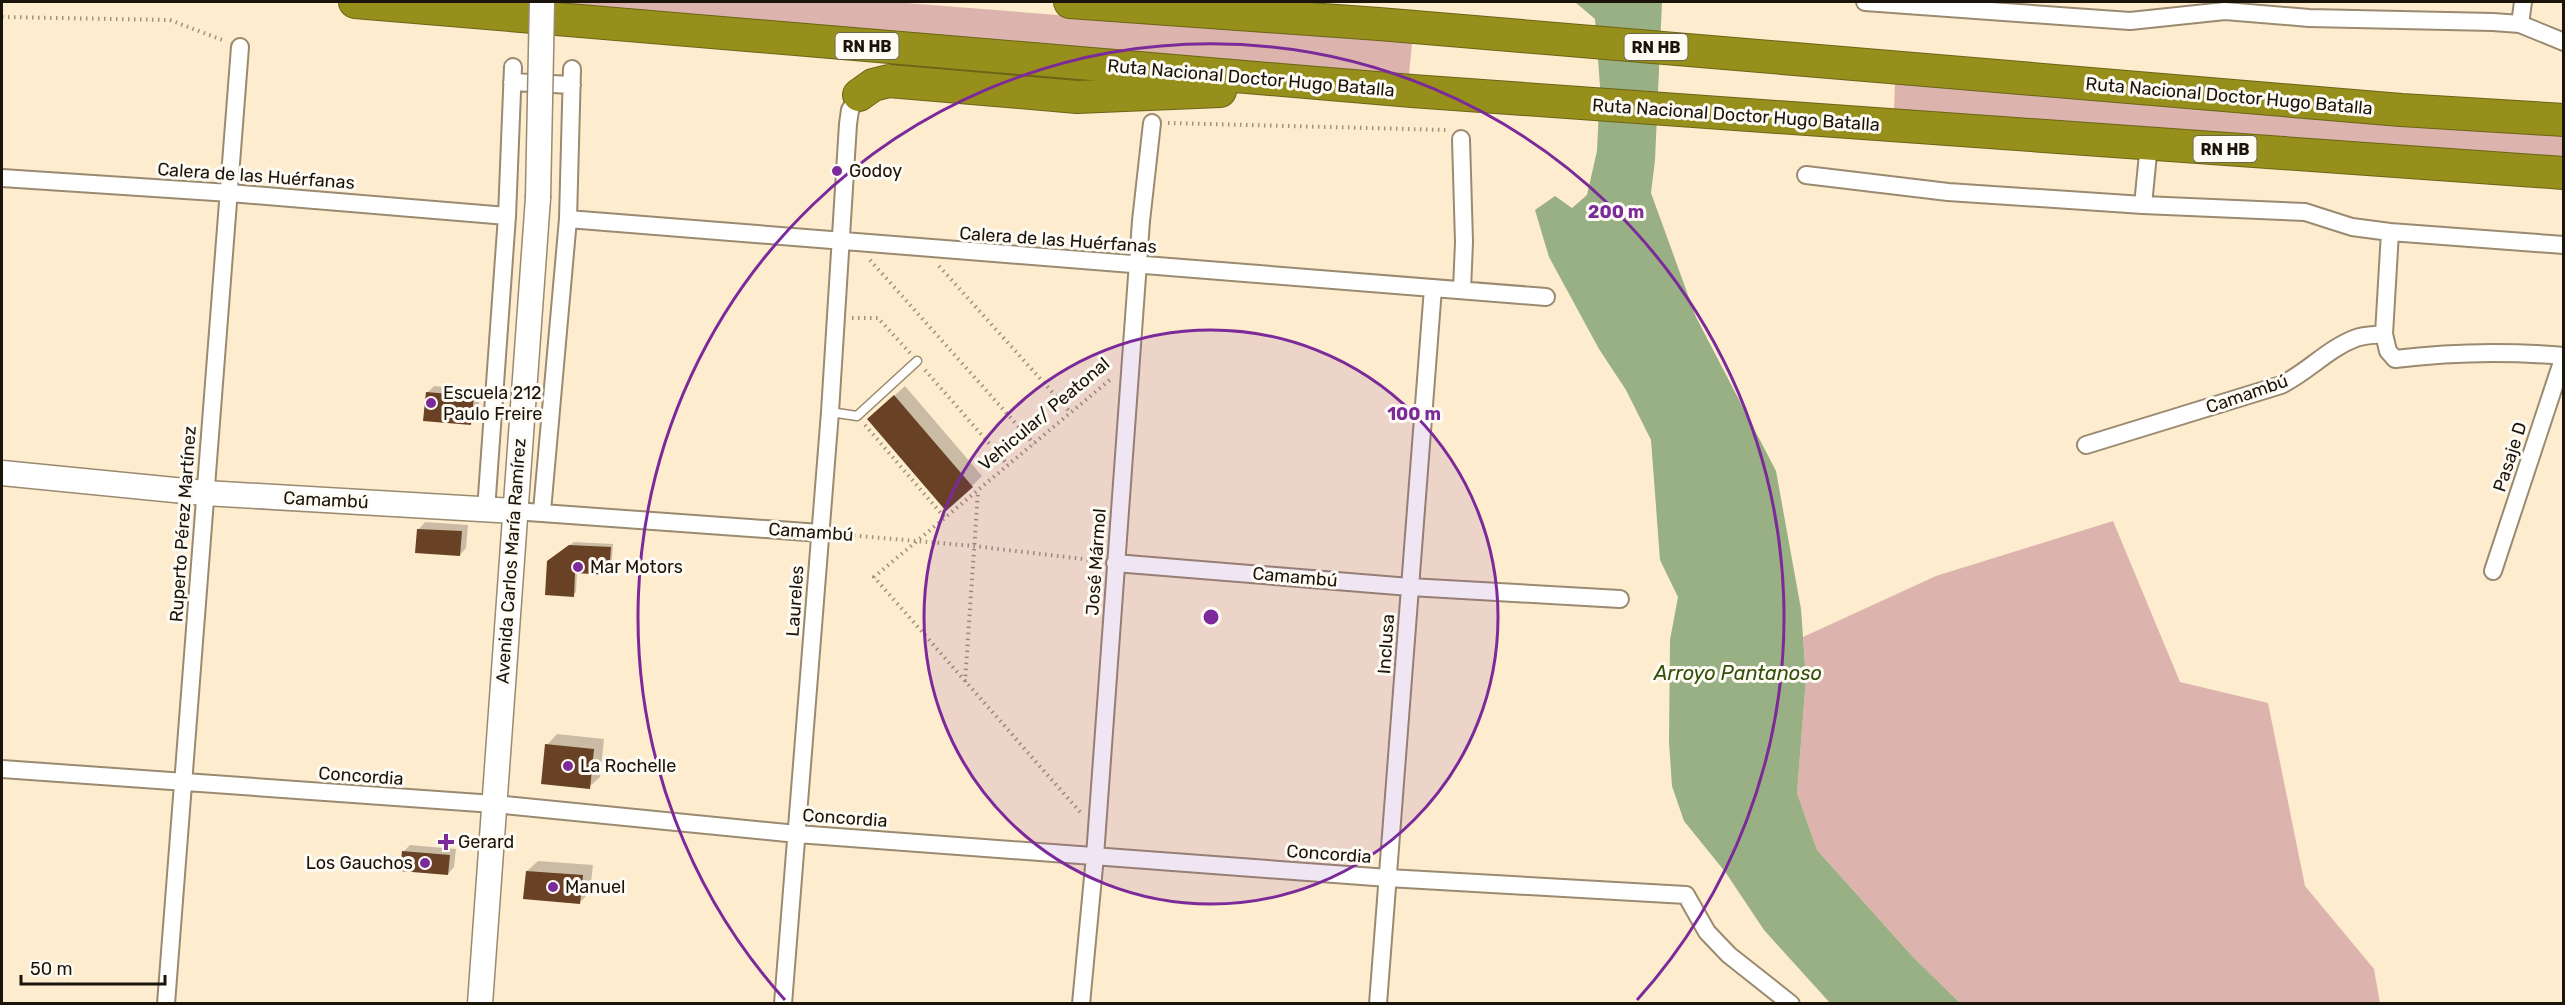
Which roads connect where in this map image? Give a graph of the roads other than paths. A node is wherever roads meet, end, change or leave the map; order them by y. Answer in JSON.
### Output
{"nodes":[{"id":1,"x":355,"y":2,"type":"edge"},
{"id":2,"x":542,"y":2,"type":"edge"},
{"id":3,"x":1070,"y":2,"type":"edge"},
{"id":4,"x":1288,"y":2,"type":"edge"},
{"id":5,"x":1865,"y":2,"type":"edge"},
{"id":6,"x":2523,"y":2,"type":"edge"},
{"id":7,"x":2158,"y":9,"type":"edge"},
{"id":8,"x":1379,"y":24,"type":"junction"},
{"id":9,"x":2520,"y":24,"type":"junction"},
{"id":10,"x":2564,"y":42,"type":"edge"},
{"id":11,"x":240,"y":47,"type":"road end"},
{"id":12,"x":1380,"y":88,"type":"junction"},
{"id":13,"x":859,"y":95,"type":"joint"},
{"id":14,"x":2564,"y":120,"type":"edge"},
{"id":15,"x":1152,"y":123,"type":"road end"},
{"id":16,"x":1461,"y":139,"type":"road end"},
{"id":17,"x":2149,"y":144,"type":"junction"},
{"id":18,"x":2564,"y":173,"type":"edge"},
{"id":19,"x":1806,"y":175,"type":"dead end"},
{"id":20,"x":2,"y":178,"type":"edge"},
{"id":21,"x":230,"y":193,"type":"junction"},
{"id":22,"x":2143,"y":206,"type":"junction"},
{"id":23,"x":507,"y":216,"type":"junction"},
{"id":24,"x":568,"y":219,"type":"junction"},
{"id":25,"x":2390,"y":232,"type":"junction"},
{"id":26,"x":848,"y":243,"type":"junction"},
{"id":27,"x":2564,"y":245,"type":"edge"},
{"id":28,"x":1138,"y":265,"type":"junction"},
{"id":29,"x":1433,"y":288,"type":"junction"},
{"id":30,"x":1462,"y":290,"type":"junction"},
{"id":31,"x":1546,"y":297,"type":"dead end"},
{"id":32,"x":2384,"y":334,"type":"junction"},
{"id":33,"x":2564,"y":356,"type":"edge"},
{"id":34,"x":917,"y":361,"type":"road end"},
{"id":35,"x":830,"y":412,"type":"junction"},
{"id":36,"x":2086,"y":445,"type":"dead end"},
{"id":37,"x":2,"y":473,"type":"edge"},
{"id":38,"x":205,"y":493,"type":"junction"},
{"id":39,"x":486,"y":510,"type":"junction"},
{"id":40,"x":514,"y":511,"type":"junction"},
{"id":41,"x":542,"y":511,"type":"junction"},
{"id":42,"x":820,"y":533,"type":"junction"},
{"id":43,"x":1115,"y":563,"type":"junction"},
{"id":44,"x":2493,"y":572,"type":"dead end"},
{"id":45,"x":1410,"y":587,"type":"junction"},
{"id":46,"x":1620,"y":599,"type":"dead end"},
{"id":47,"x":2,"y":769,"type":"edge"},
{"id":48,"x":183,"y":783,"type":"junction"},
{"id":49,"x":494,"y":804,"type":"junction"},
{"id":50,"x":797,"y":834,"type":"junction"},
{"id":51,"x":1095,"y":856,"type":"junction"},
{"id":52,"x":1388,"y":878,"type":"junction"},
{"id":53,"x":166,"y":1004,"type":"edge"},
{"id":54,"x":480,"y":1004,"type":"edge"},
{"id":55,"x":783,"y":1004,"type":"edge"},
{"id":56,"x":1081,"y":1004,"type":"edge"},
{"id":57,"x":1378,"y":1004,"type":"edge"},
{"id":58,"x":1791,"y":1004,"type":"edge"}],
"edges":[{"from":1,"to":12,"type":"highway","name":"Ruta Nacional Doctor Hugo Batalla","number":"RN HB"},
{"from":2,"to":40,"type":"main road","name":"Avenida Carlos María Ramírez","bridge":true},
{"from":3,"to":8,"type":"highway","name":"Ruta Nacional Doctor Hugo Batalla","number":"RN HB"},
{"from":4,"to":8,"type":"highway"},
{"from":5,"to":7,"type":"street"},
{"from":6,"to":9,"type":"street"},
{"from":7,"to":9,"type":"street"},
{"from":8,"to":14,"type":"highway","name":"Ruta Nacional Doctor Hugo Batalla","number":"RN HB"},
{"from":9,"to":10,"type":"street"},
{"from":11,"to":21,"type":"street","name":"Ruperto Pérez Martínez"},
{"from":12,"to":13,"type":"highway"},
{"from":12,"to":17,"type":"highway","name":"Ruta Nacional Doctor Hugo Batalla","number":"RN HB"},
{"from":13,"to":26,"type":"street","name":"Laureles"},
{"from":15,"to":28,"type":"street","name":"José Mármol"},
{"from":16,"to":30,"type":"street"},
{"from":17,"to":18,"type":"highway","name":"Ruta Nacional Doctor Hugo Batalla","number":"RN HB"},
{"from":17,"to":22,"type":"street"},
{"from":19,"to":22,"type":"street"},
{"from":20,"to":21,"type":"street","name":"Calera de las Huérfanas"},
{"from":21,"to":23,"type":"street","name":"Calera de las Huérfanas"},
{"from":21,"to":38,"type":"street","name":"Ruperto Pérez Martínez"},
{"from":22,"to":25,"type":"street"},
{"from":23,"to":24,"type":"street","name":"Avenida Carlos María Ramírez"},
{"from":23,"to":39,"type":"street","name":"Avenida Carlos María Ramírez"},
{"from":24,"to":26,"type":"street","name":"Calera de las Huérfanas"},
{"from":24,"to":41,"type":"street","name":"Avenida Carlos María Ramírez"},
{"from":25,"to":27,"type":"street"},
{"from":25,"to":32,"type":"street"},
{"from":26,"to":28,"type":"street","name":"Calera de las Huérfanas"},
{"from":26,"to":35,"type":"street","name":"Laureles"},
{"from":28,"to":29,"type":"street","name":"Calera de las Huérfanas"},
{"from":28,"to":43,"type":"street","name":"José Mármol"},
{"from":29,"to":30,"type":"street","name":"Calera de las Huérfanas"},
{"from":29,"to":45,"type":"street","name":"Inclusa"},
{"from":30,"to":31,"type":"street","name":"Calera de las Huérfanas"},
{"from":32,"to":33,"type":"street"},
{"from":32,"to":36,"type":"street","name":"Camambú"},
{"from":33,"to":44,"type":"street","name":"Pasaje D"},
{"from":34,"to":35,"type":"lane"},
{"from":35,"to":42,"type":"street","name":"Laureles"},
{"from":37,"to":38,"type":"main road","name":"Camambú"},
{"from":38,"to":39,"type":"main road","name":"Camambú"},
{"from":38,"to":48,"type":"street","name":"Ruperto Pérez Martínez"},
{"from":39,"to":40,"type":"main road","name":"Camambú"},
{"from":40,"to":41,"type":"street","name":"Camambú"},
{"from":40,"to":49,"type":"main road","name":"Avenida Carlos María Ramírez"},
{"from":41,"to":42,"type":"street","name":"Camambú"},
{"from":42,"to":50,"type":"street","name":"Laureles"},
{"from":43,"to":45,"type":"street","name":"Camambú"},
{"from":43,"to":51,"type":"street","name":"José Mármol"},
{"from":45,"to":46,"type":"street","name":"Camambú"},
{"from":45,"to":52,"type":"street","name":"Inclusa"},
{"from":47,"to":48,"type":"street","name":"Concordia"},
{"from":48,"to":49,"type":"street","name":"Concordia"},
{"from":48,"to":53,"type":"street","name":"Ruperto Pérez Martínez"},
{"from":49,"to":50,"type":"street","name":"Concordia"},
{"from":49,"to":54,"type":"main road","name":"Avenida Carlos María Ramírez"},
{"from":50,"to":51,"type":"street","name":"Concordia"},
{"from":50,"to":55,"type":"street","name":"Laureles"},
{"from":51,"to":52,"type":"street","name":"Concordia"},
{"from":51,"to":56,"type":"street","name":"José Mármol"},
{"from":52,"to":57,"type":"street","name":"Inclusa"},
{"from":52,"to":58,"type":"street","name":"Concordia"}]}
